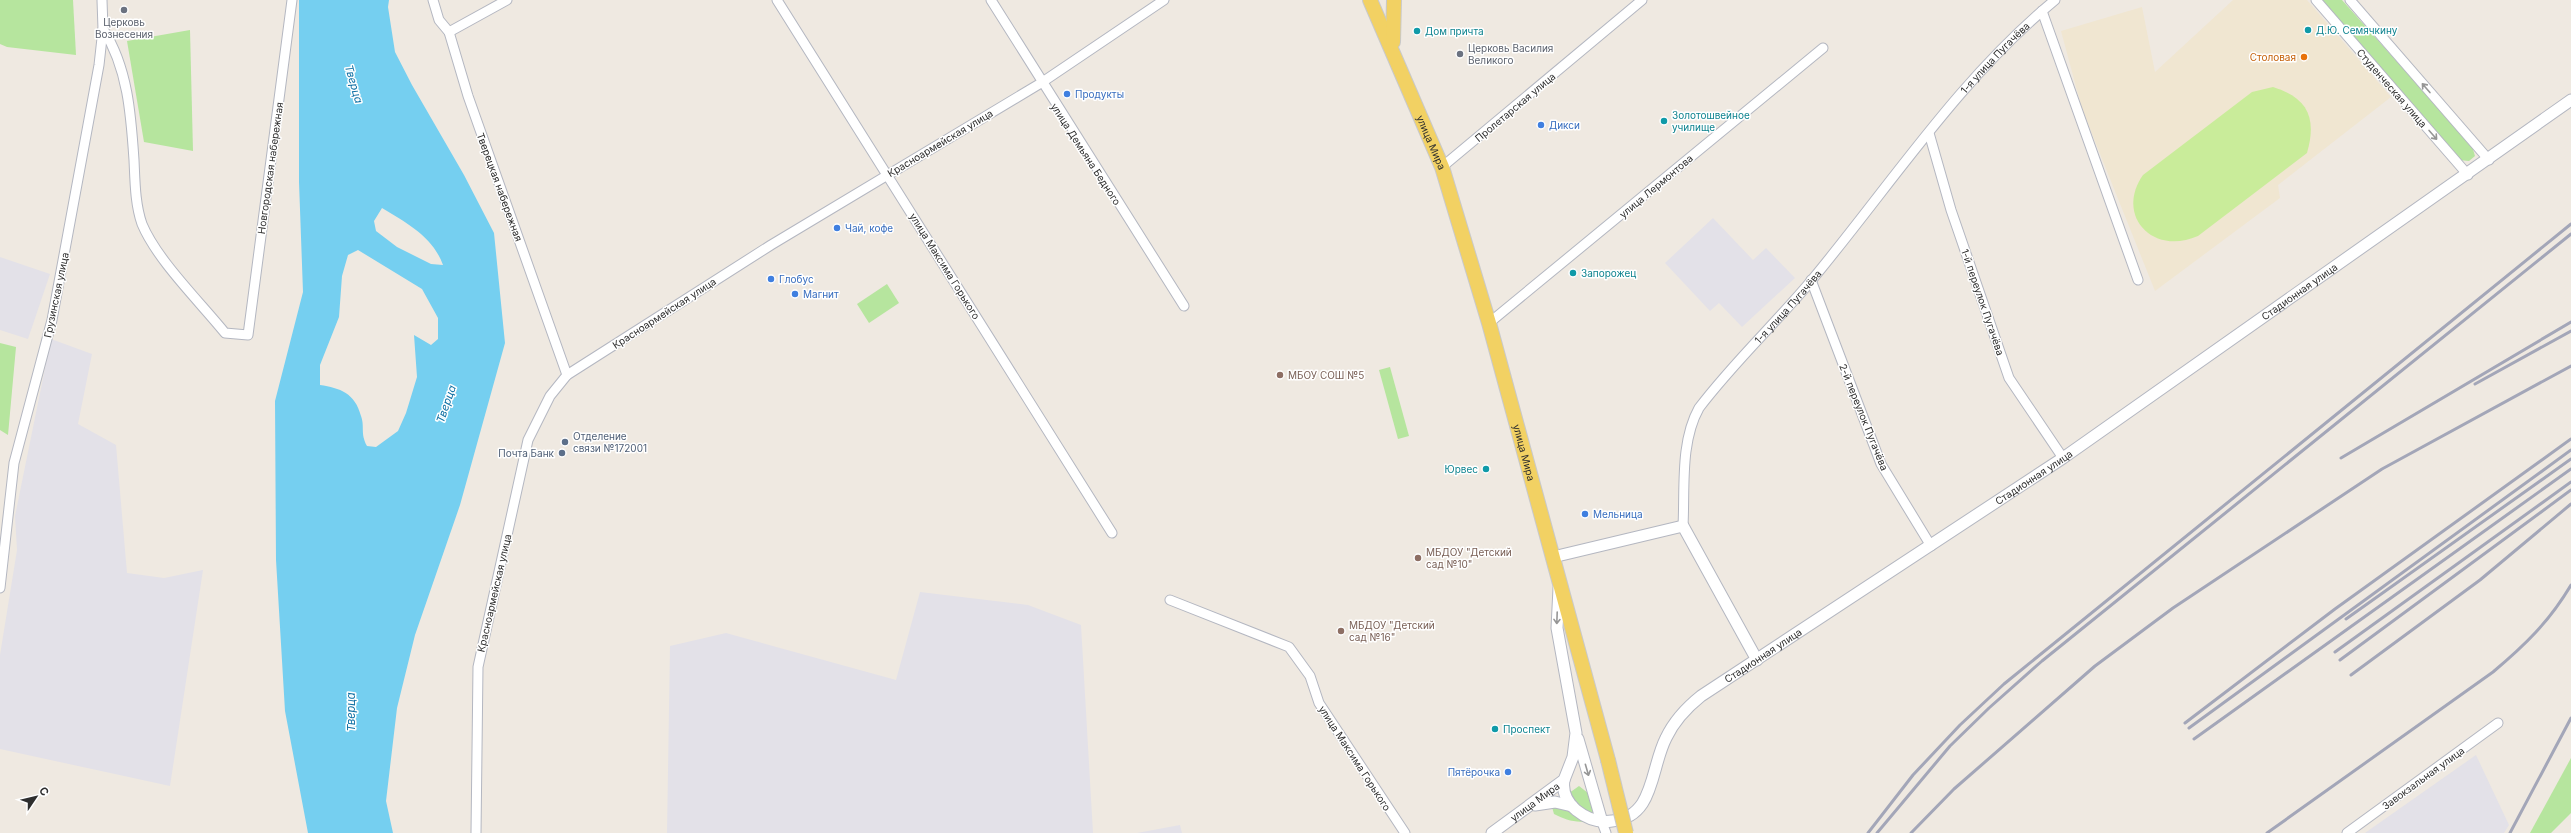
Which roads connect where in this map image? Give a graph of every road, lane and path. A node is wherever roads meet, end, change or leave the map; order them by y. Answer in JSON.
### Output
{"nodes":[{"id":1,"x":102,"y":0,"type":"edge"},
{"id":2,"x":292,"y":0,"type":"edge"},
{"id":3,"x":433,"y":0,"type":"edge"},
{"id":4,"x":507,"y":0,"type":"edge"},
{"id":5,"x":778,"y":0,"type":"edge"},
{"id":6,"x":991,"y":0,"type":"edge"},
{"id":7,"x":1164,"y":0,"type":"edge"},
{"id":8,"x":1370,"y":0,"type":"edge"},
{"id":9,"x":1394,"y":0,"type":"edge"},
{"id":10,"x":1642,"y":0,"type":"edge"},
{"id":11,"x":2055,"y":0,"type":"edge"},
{"id":12,"x":2316,"y":0,"type":"edge"},
{"id":13,"x":2350,"y":0,"type":"edge"},
{"id":14,"x":2042,"y":11,"type":"junction"},
{"id":15,"x":103,"y":28,"type":"junction"},
{"id":16,"x":449,"y":32,"type":"junction"},
{"id":17,"x":1393,"y":48,"type":"junction"},
{"id":18,"x":1823,"y":48,"type":"dead end"},
{"id":19,"x":1041,"y":83,"type":"junction"},
{"id":20,"x":2569,"y":103,"type":"edge"},
{"id":21,"x":1929,"y":133,"type":"junction"},
{"id":22,"x":2488,"y":160,"type":"junction"},
{"id":23,"x":1442,"y":167,"type":"junction"},
{"id":24,"x":887,"y":174,"type":"junction"},
{"id":25,"x":2468,"y":175,"type":"junction"},
{"id":26,"x":1811,"y":280,"type":"junction"},
{"id":27,"x":2138,"y":280,"type":"dead end"},
{"id":28,"x":1184,"y":306,"type":"dead end"},
{"id":29,"x":1489,"y":323,"type":"junction"},
{"id":30,"x":567,"y":375,"type":"junction"},
{"id":31,"x":2063,"y":458,"type":"junction"},
{"id":32,"x":1683,"y":526,"type":"junction"},
{"id":33,"x":1112,"y":533,"type":"dead end"},
{"id":34,"x":1931,"y":546,"type":"junction"},
{"id":35,"x":1553,"y":557,"type":"junction"},
{"id":36,"x":1559,"y":579,"type":"junction"},
{"id":37,"x":0,"y":588,"type":"edge"},
{"id":38,"x":1170,"y":600,"type":"dead end"},
{"id":39,"x":1756,"y":660,"type":"junction"},
{"id":40,"x":2498,"y":723,"type":"dead end"},
{"id":41,"x":1576,"y":733,"type":"junction"},
{"id":42,"x":1564,"y":780,"type":"junction"},
{"id":43,"x":1572,"y":806,"type":"junction"},
{"id":44,"x":1529,"y":808,"type":"junction"},
{"id":45,"x":1604,"y":828,"type":"edge"},
{"id":46,"x":476,"y":833,"type":"edge"},
{"id":47,"x":1405,"y":833,"type":"edge"},
{"id":48,"x":1492,"y":833,"type":"edge"},
{"id":49,"x":1626,"y":833,"type":"edge"},
{"id":50,"x":2347,"y":833,"type":"edge"}],
"edges":[{"from":1,"to":15,"type":"street","name":"Грузинская улица"},
{"from":2,"to":15,"type":"street","name":"Новгородская набережная"},
{"from":3,"to":16,"type":"street","name":"Тверецкая набережная"},
{"from":4,"to":16,"type":"street"},
{"from":5,"to":24,"type":"street","name":"улица Максима Горького"},
{"from":6,"to":19,"type":"street","name":"улица Демьяна Бедного"},
{"from":7,"to":19,"type":"street","name":"Красноармейская улица"},
{"from":8,"to":17,"type":"main road","name":"улица Мира"},
{"from":9,"to":17,"type":"main road","name":"улица Мира"},
{"from":10,"to":23,"type":"street","name":"Пролетарская улица"},
{"from":11,"to":14,"type":"street","name":"1-я улица Пугачёва"},
{"from":12,"to":25,"type":"street","name":"Студенческая улица","one_way":true},
{"from":22,"to":13,"type":"street","one_way":true},
{"from":14,"to":21,"type":"street","name":"1-я улица Пугачёва"},
{"from":14,"to":27,"type":"street"},
{"from":15,"to":37,"type":"street","name":"Грузинская улица"},
{"from":16,"to":30,"type":"street","name":"Тверецкая набережная"},
{"from":17,"to":23,"type":"main road","name":"улица Мира"},
{"from":18,"to":29,"type":"street","name":"улица Лермонтова"},
{"from":19,"to":24,"type":"street","name":"Красноармейская улица"},
{"from":19,"to":28,"type":"street","name":"улица Демьяна Бедного"},
{"from":20,"to":22,"type":"street","name":"Стадионная улица"},
{"from":21,"to":26,"type":"street","name":"1-я улица Пугачёва"},
{"from":21,"to":31,"type":"street","name":"1-й переулок Пугачёва"},
{"from":22,"to":25,"type":"street","name":"Стадионная улица"},
{"from":23,"to":29,"type":"main road","name":"улица Мира"},
{"from":24,"to":30,"type":"street","name":"Красноармейская улица"},
{"from":24,"to":33,"type":"street","name":"улица Максима Горького"},
{"from":25,"to":31,"type":"street","name":"Стадионная улица"},
{"from":26,"to":32,"type":"street","name":"1-я улица Пугачёва"},
{"from":26,"to":34,"type":"street","name":"2-й переулок Пугачёва"},
{"from":29,"to":35,"type":"main road","name":"улица Мира"},
{"from":30,"to":46,"type":"street","name":"Красноармейская улица"},
{"from":31,"to":34,"type":"street","name":"Стадионная улица"},
{"from":32,"to":35,"type":"street"},
{"from":32,"to":39,"type":"street"},
{"from":34,"to":39,"type":"street","name":"Стадионная улица"},
{"from":35,"to":36,"type":"main road","name":"улица Мира"},
{"from":36,"to":41,"type":"street","name":"улица Мира","one_way":true},
{"from":36,"to":49,"type":"main road","bridge":true},
{"from":38,"to":47,"type":"street","name":"улица Максима Горького"},
{"from":39,"to":45,"type":"street","name":"Стадионная улица"},
{"from":40,"to":50,"type":"street","name":"Завокзальная улица"},
{"from":41,"to":42,"type":"street","name":"улица Мира"},
{"from":41,"to":45,"type":"street","one_way":true},
{"from":42,"to":43,"type":"street"},
{"from":42,"to":44,"type":"street","name":"улица Мира"},
{"from":43,"to":44,"type":"street","name":"Стадионная улица"},
{"from":43,"to":45,"type":"street","name":"Стадионная улица"},
{"from":44,"to":48,"type":"street","name":"улица Мира"}]}
